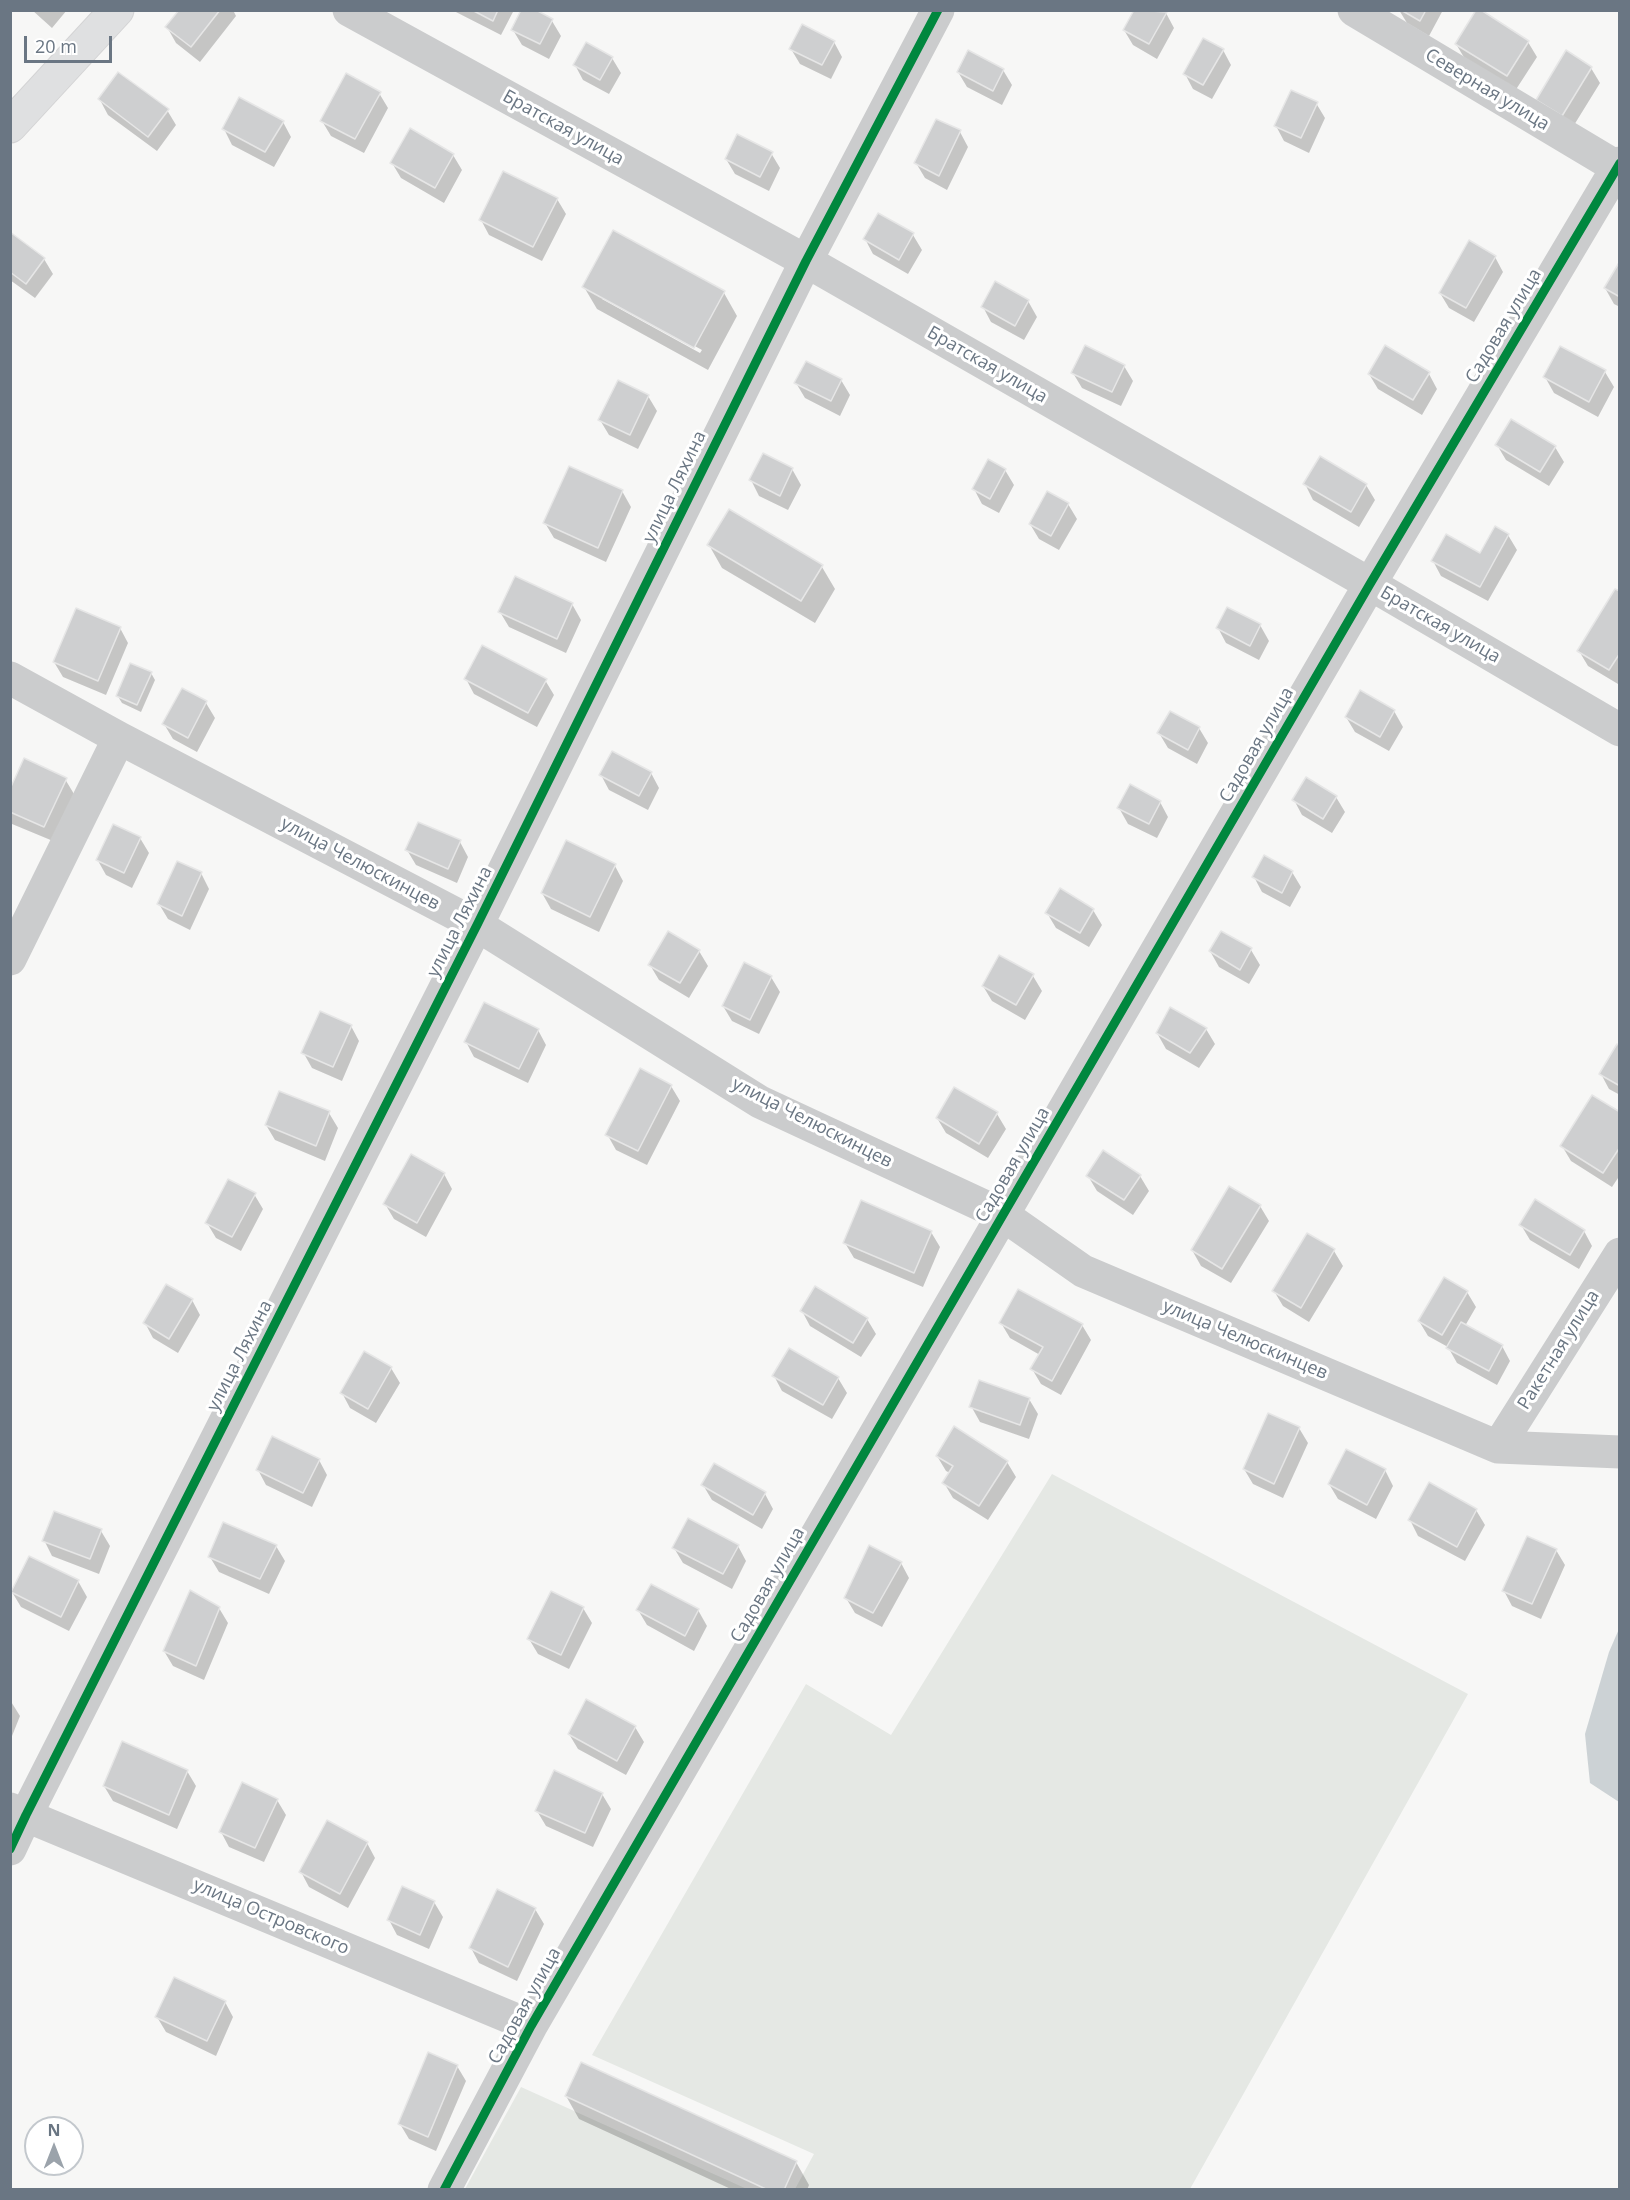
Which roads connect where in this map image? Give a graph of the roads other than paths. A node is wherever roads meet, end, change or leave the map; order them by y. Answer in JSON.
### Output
{"nodes":[{"id":1,"x":117,"y":10,"type":"edge"},
{"id":2,"x":349,"y":10,"type":"edge"},
{"id":3,"x":938,"y":10,"type":"edge"},
{"id":4,"x":1354,"y":10,"type":"edge"},
{"id":5,"x":10,"y":126,"type":"edge"},
{"id":6,"x":1619,"y":167,"type":"edge"},
{"id":7,"x":806,"y":261,"type":"junction"},
{"id":8,"x":1370,"y":584,"type":"junction"},
{"id":9,"x":10,"y":678,"type":"edge"},
{"id":10,"x":1620,"y":730,"type":"edge"},
{"id":11,"x":119,"y":738,"type":"junction"},
{"id":12,"x":477,"y":925,"type":"junction"},
{"id":13,"x":10,"y":959,"type":"edge"},
{"id":14,"x":1003,"y":1215,"type":"junction"},
{"id":15,"x":1620,"y":1254,"type":"edge"},
{"id":16,"x":1498,"y":1447,"type":"junction"},
{"id":17,"x":1620,"y":1452,"type":"edge"},
{"id":18,"x":18,"y":1812,"type":"edge"},
{"id":19,"x":10,"y":1849,"type":"edge"},
{"id":20,"x":531,"y":2026,"type":"junction"},
{"id":21,"x":444,"y":2190,"type":"edge"}],
"edges":[{"from":1,"to":5,"type":"main road"},
{"from":2,"to":7,"type":"street","name":"Братская улица"},
{"from":3,"to":7,"type":"street","name":"улица Ляхина"},
{"from":4,"to":6,"type":"street","name":"Северная улица"},
{"from":6,"to":8,"type":"street","name":"Садовая улица"},
{"from":7,"to":8,"type":"street","name":"Братская улица"},
{"from":7,"to":12,"type":"street","name":"улица Ляхина"},
{"from":8,"to":10,"type":"street","name":"Братская улица"},
{"from":8,"to":14,"type":"street","name":"Садовая улица"},
{"from":9,"to":11,"type":"street","name":"улица Челюскинцев"},
{"from":11,"to":12,"type":"street","name":"улица Челюскинцев"},
{"from":11,"to":13,"type":"street"},
{"from":12,"to":14,"type":"street","name":"улица Челюскинцев"},
{"from":12,"to":18,"type":"street","name":"улица Ляхина"},
{"from":14,"to":16,"type":"street","name":"улица Челюскинцев"},
{"from":14,"to":20,"type":"street","name":"Садовая улица"},
{"from":15,"to":16,"type":"street","name":"Ракетная улица"},
{"from":16,"to":17,"type":"street","name":"улица Челюскинцев"},
{"from":18,"to":19,"type":"street","name":"улица Ляхина"},
{"from":18,"to":20,"type":"street","name":"улица Островского"},
{"from":20,"to":21,"type":"street","name":"Садовая улица"}]}
